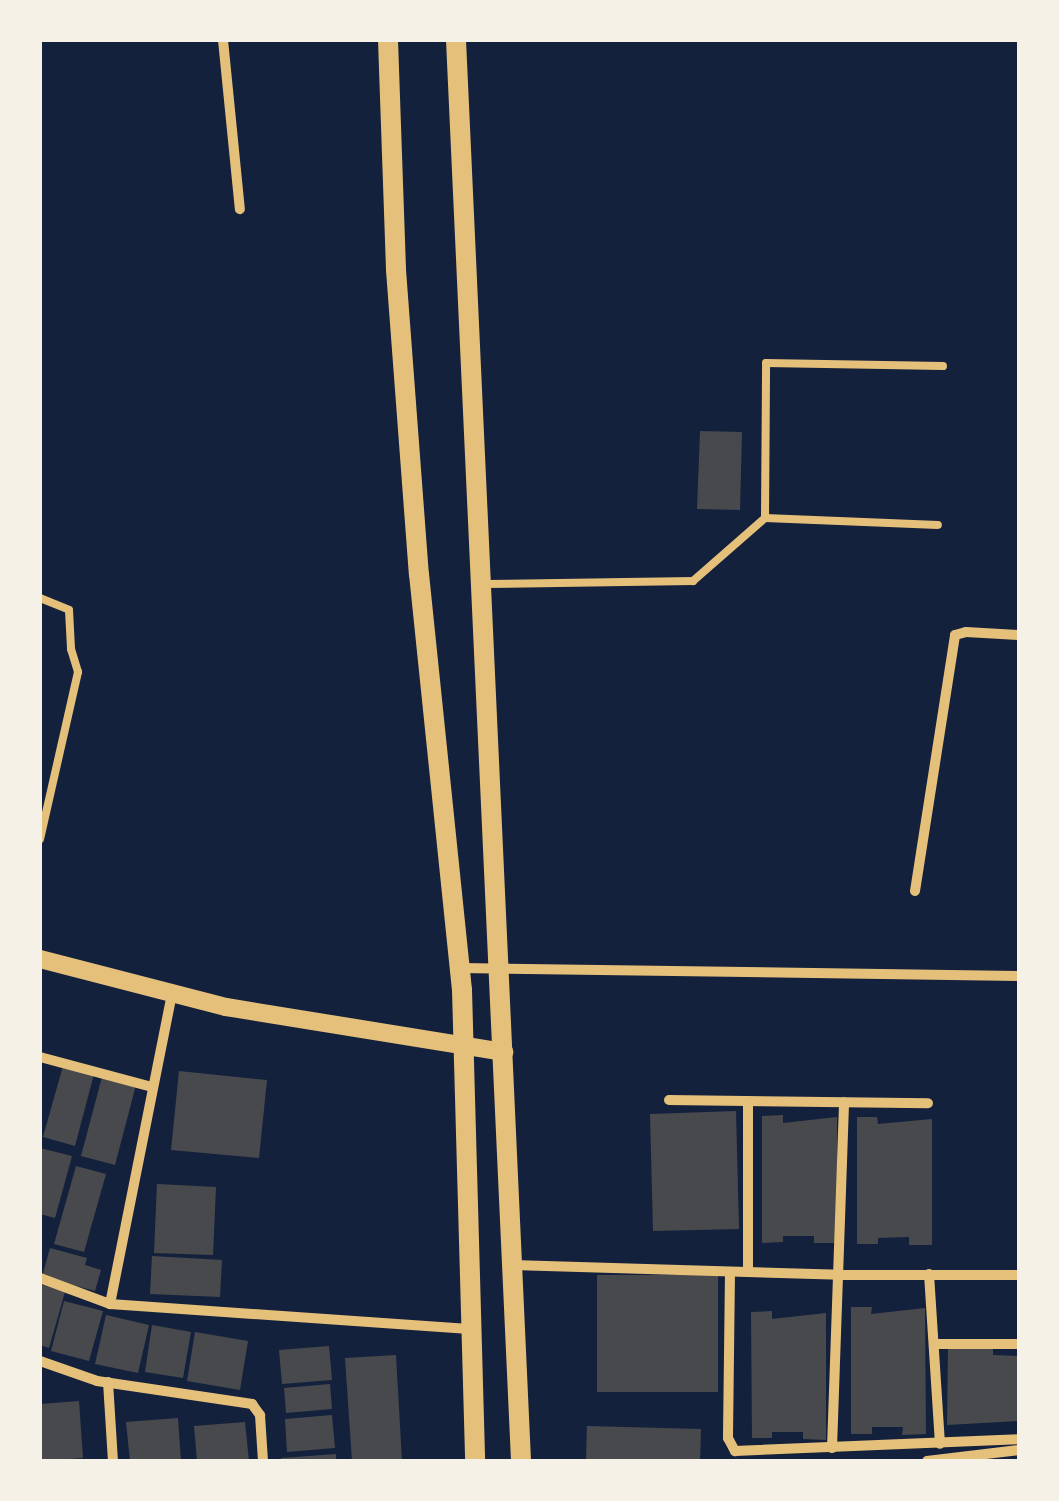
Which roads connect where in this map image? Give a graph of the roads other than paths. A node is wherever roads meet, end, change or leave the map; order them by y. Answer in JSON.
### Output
{"nodes":[{"id":1,"x":223,"y":40,"type":"edge"},
{"id":2,"x":388,"y":40,"type":"edge"},
{"id":3,"x":456,"y":40,"type":"edge"},
{"id":4,"x":240,"y":209,"type":"dead end"},
{"id":5,"x":943,"y":366,"type":"dead end"},
{"id":6,"x":766,"y":518,"type":"junction"},
{"id":7,"x":938,"y":525,"type":"dead end"},
{"id":8,"x":481,"y":584,"type":"junction"},
{"id":9,"x":40,"y":598,"type":"edge"},
{"id":10,"x":1019,"y":635,"type":"edge"},
{"id":11,"x":40,"y":839,"type":"edge"},
{"id":12,"x":915,"y":891,"type":"dead end"},
{"id":13,"x":40,"y":959,"type":"edge"},
{"id":14,"x":502,"y":967,"type":"junction"},
{"id":15,"x":460,"y":968,"type":"junction"},
{"id":16,"x":1019,"y":976,"type":"edge"},
{"id":17,"x":172,"y":993,"type":"junction"},
{"id":18,"x":463,"y":1048,"type":"junction"},
{"id":19,"x":504,"y":1052,"type":"junction"},
{"id":20,"x":40,"y":1057,"type":"edge"},
{"id":21,"x":152,"y":1087,"type":"junction"},
{"id":22,"x":670,"y":1100,"type":"dead end"},
{"id":23,"x":748,"y":1101,"type":"junction"},
{"id":24,"x":844,"y":1102,"type":"junction"},
{"id":25,"x":928,"y":1103,"type":"dead end"},
{"id":26,"x":512,"y":1265,"type":"junction"},
{"id":27,"x":730,"y":1272,"type":"junction"},
{"id":28,"x":748,"y":1272,"type":"junction"},
{"id":29,"x":929,"y":1274,"type":"junction"},
{"id":30,"x":840,"y":1275,"type":"junction"},
{"id":31,"x":1019,"y":1275,"type":"edge"},
{"id":32,"x":40,"y":1278,"type":"edge"},
{"id":33,"x":110,"y":1304,"type":"junction"},
{"id":34,"x":469,"y":1329,"type":"junction"},
{"id":35,"x":935,"y":1344,"type":"junction"},
{"id":36,"x":1019,"y":1344,"type":"edge"},
{"id":37,"x":40,"y":1361,"type":"edge"},
{"id":38,"x":108,"y":1382,"type":"junction"},
{"id":39,"x":1019,"y":1438,"type":"edge"},
{"id":40,"x":940,"y":1444,"type":"junction"},
{"id":41,"x":832,"y":1448,"type":"junction"},
{"id":42,"x":1019,"y":1450,"type":"edge"},
{"id":43,"x":113,"y":1461,"type":"edge"},
{"id":44,"x":263,"y":1461,"type":"edge"},
{"id":45,"x":475,"y":1461,"type":"edge"},
{"id":46,"x":522,"y":1461,"type":"edge"},
{"id":47,"x":926,"y":1461,"type":"edge"}],
"edges":[{"from":1,"to":4,"type":"street"},
{"from":2,"to":15,"type":"main road"},
{"from":3,"to":8,"type":"main road"},
{"from":5,"to":6,"type":"lane"},
{"from":6,"to":7,"type":"lane"},
{"from":6,"to":8,"type":"lane"},
{"from":8,"to":14,"type":"main road"},
{"from":9,"to":11,"type":"lane"},
{"from":10,"to":12,"type":"street"},
{"from":13,"to":17,"type":"street"},
{"from":14,"to":15,"type":"street"},
{"from":14,"to":16,"type":"street"},
{"from":14,"to":19,"type":"main road"},
{"from":15,"to":18,"type":"main road"},
{"from":17,"to":18,"type":"street"},
{"from":17,"to":21,"type":"street"},
{"from":18,"to":19,"type":"street"},
{"from":18,"to":34,"type":"main road"},
{"from":19,"to":26,"type":"main road"},
{"from":20,"to":21,"type":"street"},
{"from":21,"to":33,"type":"street"},
{"from":22,"to":23,"type":"street"},
{"from":23,"to":24,"type":"street"},
{"from":23,"to":28,"type":"street"},
{"from":24,"to":25,"type":"street"},
{"from":24,"to":30,"type":"street"},
{"from":26,"to":27,"type":"street"},
{"from":26,"to":46,"type":"main road"},
{"from":27,"to":28,"type":"street"},
{"from":27,"to":41,"type":"street"},
{"from":28,"to":30,"type":"street"},
{"from":29,"to":30,"type":"street"},
{"from":29,"to":31,"type":"street"},
{"from":29,"to":35,"type":"street"},
{"from":30,"to":41,"type":"street"},
{"from":32,"to":33,"type":"street"},
{"from":33,"to":34,"type":"street"},
{"from":34,"to":45,"type":"main road"},
{"from":35,"to":36,"type":"street"},
{"from":35,"to":40,"type":"street"},
{"from":37,"to":38,"type":"street"},
{"from":38,"to":43,"type":"street"},
{"from":38,"to":44,"type":"street"},
{"from":39,"to":40,"type":"street"},
{"from":40,"to":41,"type":"street"},
{"from":42,"to":47,"type":"street"}]}
